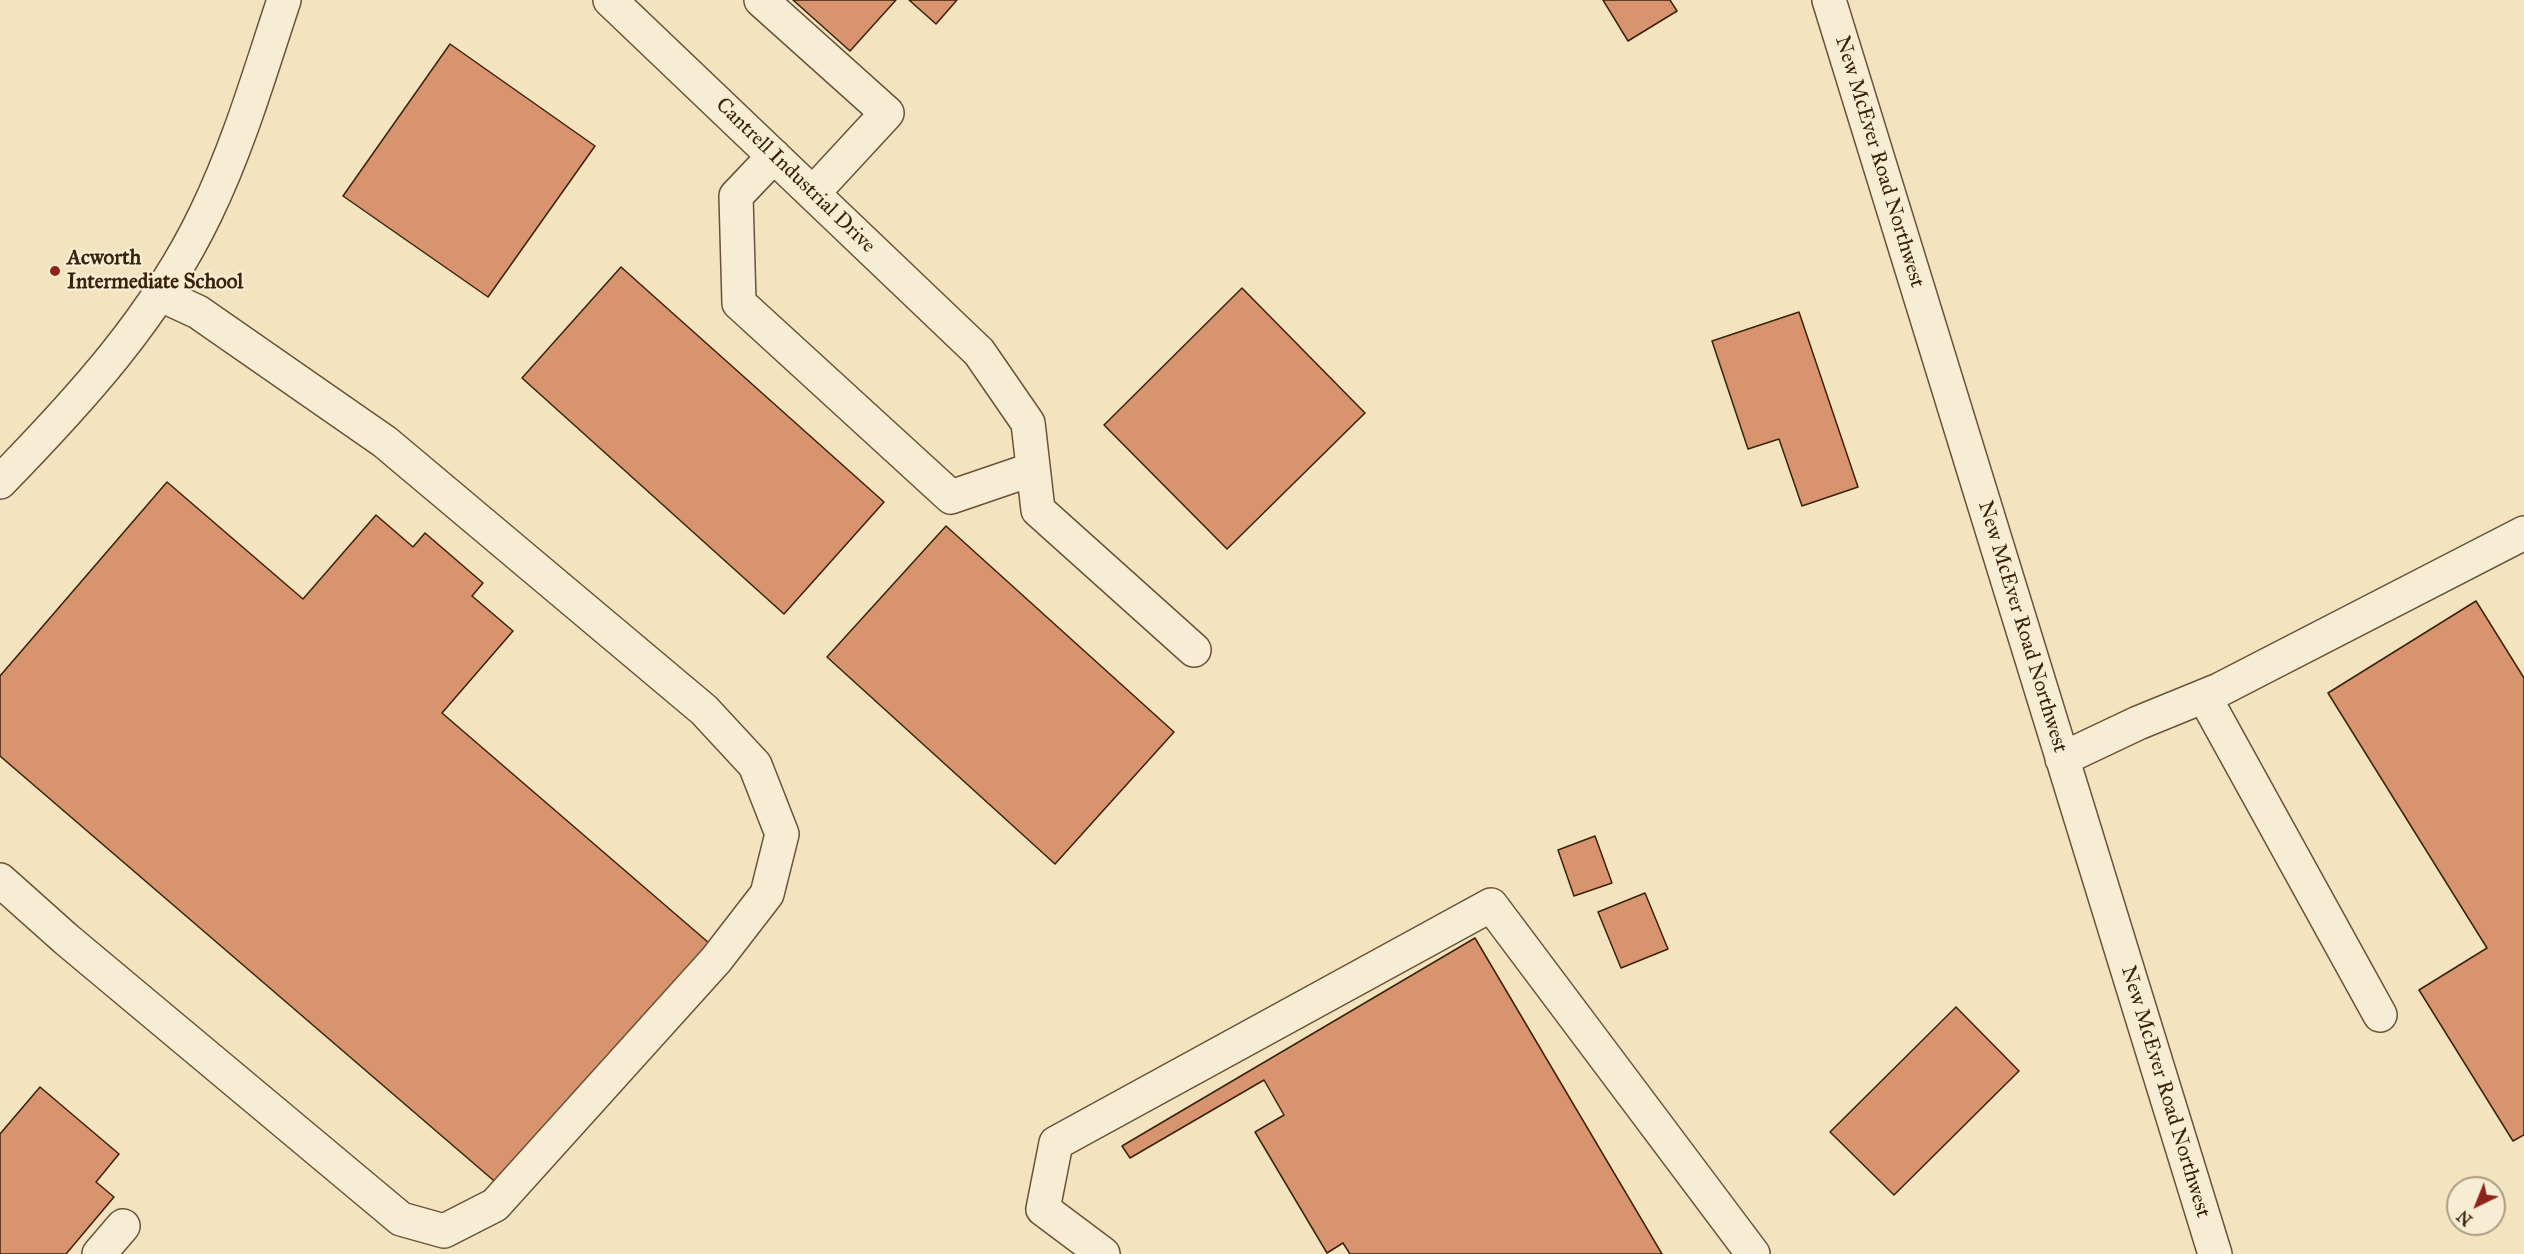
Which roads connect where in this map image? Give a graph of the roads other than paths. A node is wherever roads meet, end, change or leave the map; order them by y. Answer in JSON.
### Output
{"nodes":[{"id":1,"x":284,"y":0,"type":"edge"},
{"id":2,"x":610,"y":0,"type":"edge"},
{"id":3,"x":760,"y":0,"type":"edge"},
{"id":4,"x":1830,"y":0,"type":"edge"},
{"id":5,"x":774,"y":156,"type":"junction"},
{"id":6,"x":813,"y":193,"type":"junction"},
{"id":7,"x":159,"y":294,"type":"junction"},
{"id":8,"x":1034,"y":469,"type":"junction"},
{"id":9,"x":0,"y":482,"type":"edge"},
{"id":10,"x":2524,"y":533,"type":"edge"},
{"id":11,"x":1194,"y":650,"type":"dead end"},
{"id":12,"x":2204,"y":696,"type":"junction"},
{"id":13,"x":2062,"y":759,"type":"junction"},
{"id":14,"x":0,"y":880,"type":"edge"},
{"id":15,"x":2379,"y":1015,"type":"dead end"},
{"id":16,"x":123,"y":1226,"type":"dead end"},
{"id":17,"x":99,"y":1254,"type":"edge"},
{"id":18,"x":1103,"y":1254,"type":"edge"},
{"id":19,"x":1752,"y":1254,"type":"edge"},
{"id":20,"x":2215,"y":1254,"type":"edge"}],
"edges":[{"from":1,"to":7,"type":"street"},
{"from":2,"to":5,"type":"street","name":"Cantrell Industrial Drive"},
{"from":3,"to":6,"type":"street"},
{"from":4,"to":13,"type":"street","name":"New McEver Road Northwest"},
{"from":5,"to":6,"type":"street","name":"Cantrell Industrial Drive"},
{"from":5,"to":8,"type":"street"},
{"from":6,"to":8,"type":"street","name":"Cantrell Industrial Drive"},
{"from":7,"to":9,"type":"street"},
{"from":7,"to":14,"type":"street"},
{"from":8,"to":11,"type":"street","name":"Cantrell Industrial Drive"},
{"from":10,"to":12,"type":"street"},
{"from":12,"to":13,"type":"street"},
{"from":12,"to":15,"type":"street"},
{"from":13,"to":20,"type":"street","name":"New McEver Road Northwest"},
{"from":16,"to":17,"type":"street"},
{"from":18,"to":19,"type":"street"}]}
